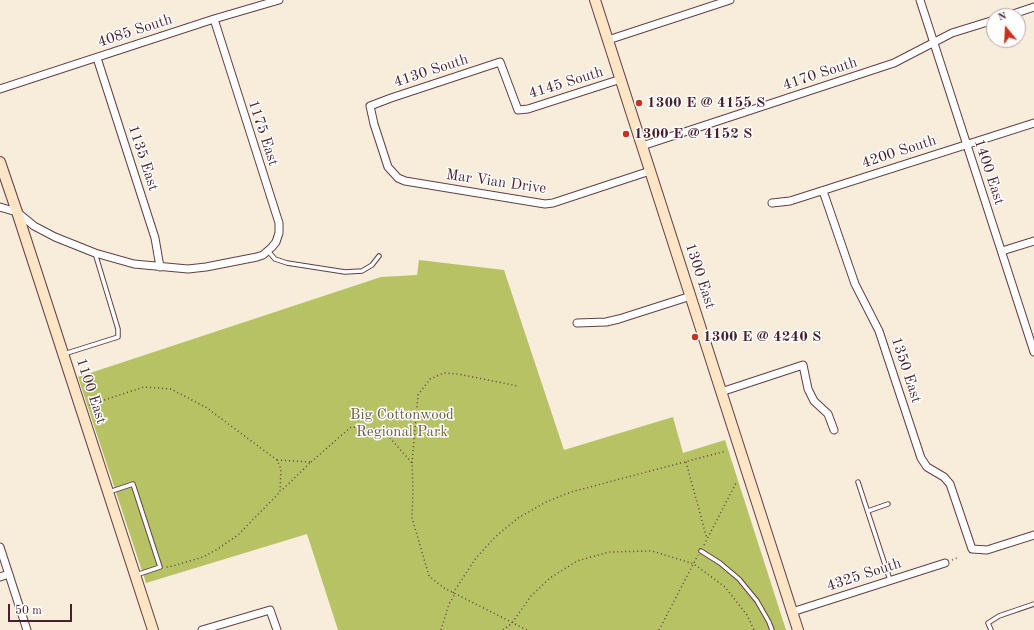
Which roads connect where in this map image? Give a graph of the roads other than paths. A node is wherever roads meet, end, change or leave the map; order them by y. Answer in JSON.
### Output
{"nodes":[{"id":1,"x":279,"y":0,"type":"edge"},
{"id":2,"x":595,"y":0,"type":"edge"},
{"id":3,"x":730,"y":0,"type":"edge"},
{"id":4,"x":920,"y":0,"type":"edge"},
{"id":5,"x":214,"y":20,"type":"junction"},
{"id":6,"x":986,"y":22,"type":"edge"},
{"id":7,"x":608,"y":40,"type":"junction"},
{"id":8,"x":934,"y":43,"type":"junction"},
{"id":9,"x":97,"y":58,"type":"junction"},
{"id":10,"x":621,"y":79,"type":"junction"},
{"id":11,"x":0,"y":89,"type":"edge"},
{"id":12,"x":518,"y":110,"type":"joint"},
{"id":13,"x":1034,"y":123,"type":"edge"},
{"id":14,"x":966,"y":144,"type":"junction"},
{"id":15,"x":642,"y":146,"type":"junction"},
{"id":16,"x":0,"y":162,"type":"edge"},
{"id":17,"x":388,"y":167,"type":"joint"},
{"id":18,"x":650,"y":171,"type":"junction"},
{"id":19,"x":823,"y":191,"type":"junction"},
{"id":20,"x":772,"y":203,"type":"dead end"},
{"id":21,"x":0,"y":208,"type":"edge"},
{"id":22,"x":18,"y":212,"type":"junction"},
{"id":23,"x":1034,"y":241,"type":"edge"},
{"id":24,"x":268,"y":251,"type":"junction"},
{"id":25,"x":1002,"y":251,"type":"junction"},
{"id":26,"x":95,"y":253,"type":"junction"},
{"id":27,"x":379,"y":256,"type":"dead end"},
{"id":28,"x":160,"y":267,"type":"junction"},
{"id":29,"x":691,"y":296,"type":"junction"},
{"id":30,"x":577,"y":324,"type":"dead end"},
{"id":31,"x":1034,"y":352,"type":"edge"},
{"id":32,"x":63,"y":354,"type":"junction"},
{"id":33,"x":721,"y":392,"type":"junction"},
{"id":34,"x":834,"y":430,"type":"dead end"},
{"id":35,"x":858,"y":482,"type":"dead end"},
{"id":36,"x":108,"y":492,"type":"junction"},
{"id":37,"x":888,"y":504,"type":"dead end"},
{"id":38,"x":868,"y":511,"type":"junction"},
{"id":39,"x":1034,"y":535,"type":"edge"},
{"id":40,"x":0,"y":547,"type":"edge"},
{"id":41,"x":701,"y":551,"type":"dead end"},
{"id":42,"x":945,"y":563,"type":"dead end"},
{"id":43,"x":9,"y":574,"type":"junction"},
{"id":44,"x":134,"y":575,"type":"junction"},
{"id":45,"x":0,"y":577,"type":"edge"},
{"id":46,"x":890,"y":581,"type":"junction"},
{"id":47,"x":1034,"y":604,"type":"edge"},
{"id":48,"x":792,"y":612,"type":"junction"},
{"id":49,"x":27,"y":630,"type":"edge"},
{"id":50,"x":153,"y":630,"type":"edge"},
{"id":51,"x":202,"y":630,"type":"edge"},
{"id":52,"x":277,"y":630,"type":"edge"},
{"id":53,"x":772,"y":630,"type":"edge"},
{"id":54,"x":798,"y":630,"type":"edge"},
{"id":55,"x":990,"y":630,"type":"edge"}],
"edges":[{"from":1,"to":5,"type":"street","name":"4085 South"},
{"from":2,"to":7,"type":"main road","name":"1300 East"},
{"from":3,"to":7,"type":"street"},
{"from":4,"to":8,"type":"street","name":"1400 East"},
{"from":5,"to":9,"type":"street","name":"4085 South"},
{"from":5,"to":24,"type":"street","name":"1175 East"},
{"from":6,"to":8,"type":"street","name":"4170 South"},
{"from":7,"to":10,"type":"main road","name":"1300 East"},
{"from":8,"to":14,"type":"street","name":"1400 East"},
{"from":8,"to":15,"type":"street","name":"4170 South"},
{"from":9,"to":11,"type":"street","name":"4085 South"},
{"from":9,"to":28,"type":"street","name":"1135 East"},
{"from":10,"to":12,"type":"street","name":"4145 South"},
{"from":10,"to":15,"type":"main road","name":"1300 East"},
{"from":12,"to":17,"type":"street","name":"4130 South"},
{"from":13,"to":14,"type":"street","name":"4200 South"},
{"from":14,"to":19,"type":"street","name":"4200 South"},
{"from":14,"to":25,"type":"street","name":"1400 East"},
{"from":15,"to":18,"type":"main road","name":"1300 East"},
{"from":16,"to":22,"type":"main road","name":"1100 East"},
{"from":17,"to":18,"type":"street","name":"Mar Vian Drive"},
{"from":18,"to":29,"type":"main road","name":"1300 East"},
{"from":19,"to":20,"type":"street","name":"4200 South"},
{"from":19,"to":39,"type":"street","name":"1350 East"},
{"from":21,"to":22,"type":"street"},
{"from":22,"to":26,"type":"street"},
{"from":22,"to":32,"type":"main road","name":"1100 East"},
{"from":23,"to":25,"type":"street"},
{"from":24,"to":27,"type":"lane"},
{"from":24,"to":28,"type":"street"},
{"from":25,"to":31,"type":"street","name":"1400 East"},
{"from":26,"to":28,"type":"street"},
{"from":26,"to":32,"type":"lane"},
{"from":29,"to":30,"type":"street"},
{"from":29,"to":33,"type":"main road","name":"1300 East"},
{"from":32,"to":36,"type":"main road","name":"1100 East"},
{"from":33,"to":34,"type":"street"},
{"from":33,"to":48,"type":"main road","name":"1300 East"},
{"from":35,"to":38,"type":"lane"},
{"from":36,"to":44,"type":"main road","name":"1100 East"},
{"from":36,"to":44,"type":"lane"},
{"from":37,"to":38,"type":"lane"},
{"from":38,"to":46,"type":"lane"},
{"from":40,"to":43,"type":"street"},
{"from":41,"to":53,"type":"lane"},
{"from":42,"to":46,"type":"street","name":"4325 South"},
{"from":43,"to":45,"type":"street"},
{"from":43,"to":49,"type":"street"},
{"from":44,"to":50,"type":"main road","name":"1100 East"},
{"from":46,"to":48,"type":"street","name":"4325 South"},
{"from":47,"to":55,"type":"lane"},
{"from":48,"to":54,"type":"main road","name":"1300 East"},
{"from":51,"to":52,"type":"street"}]}
